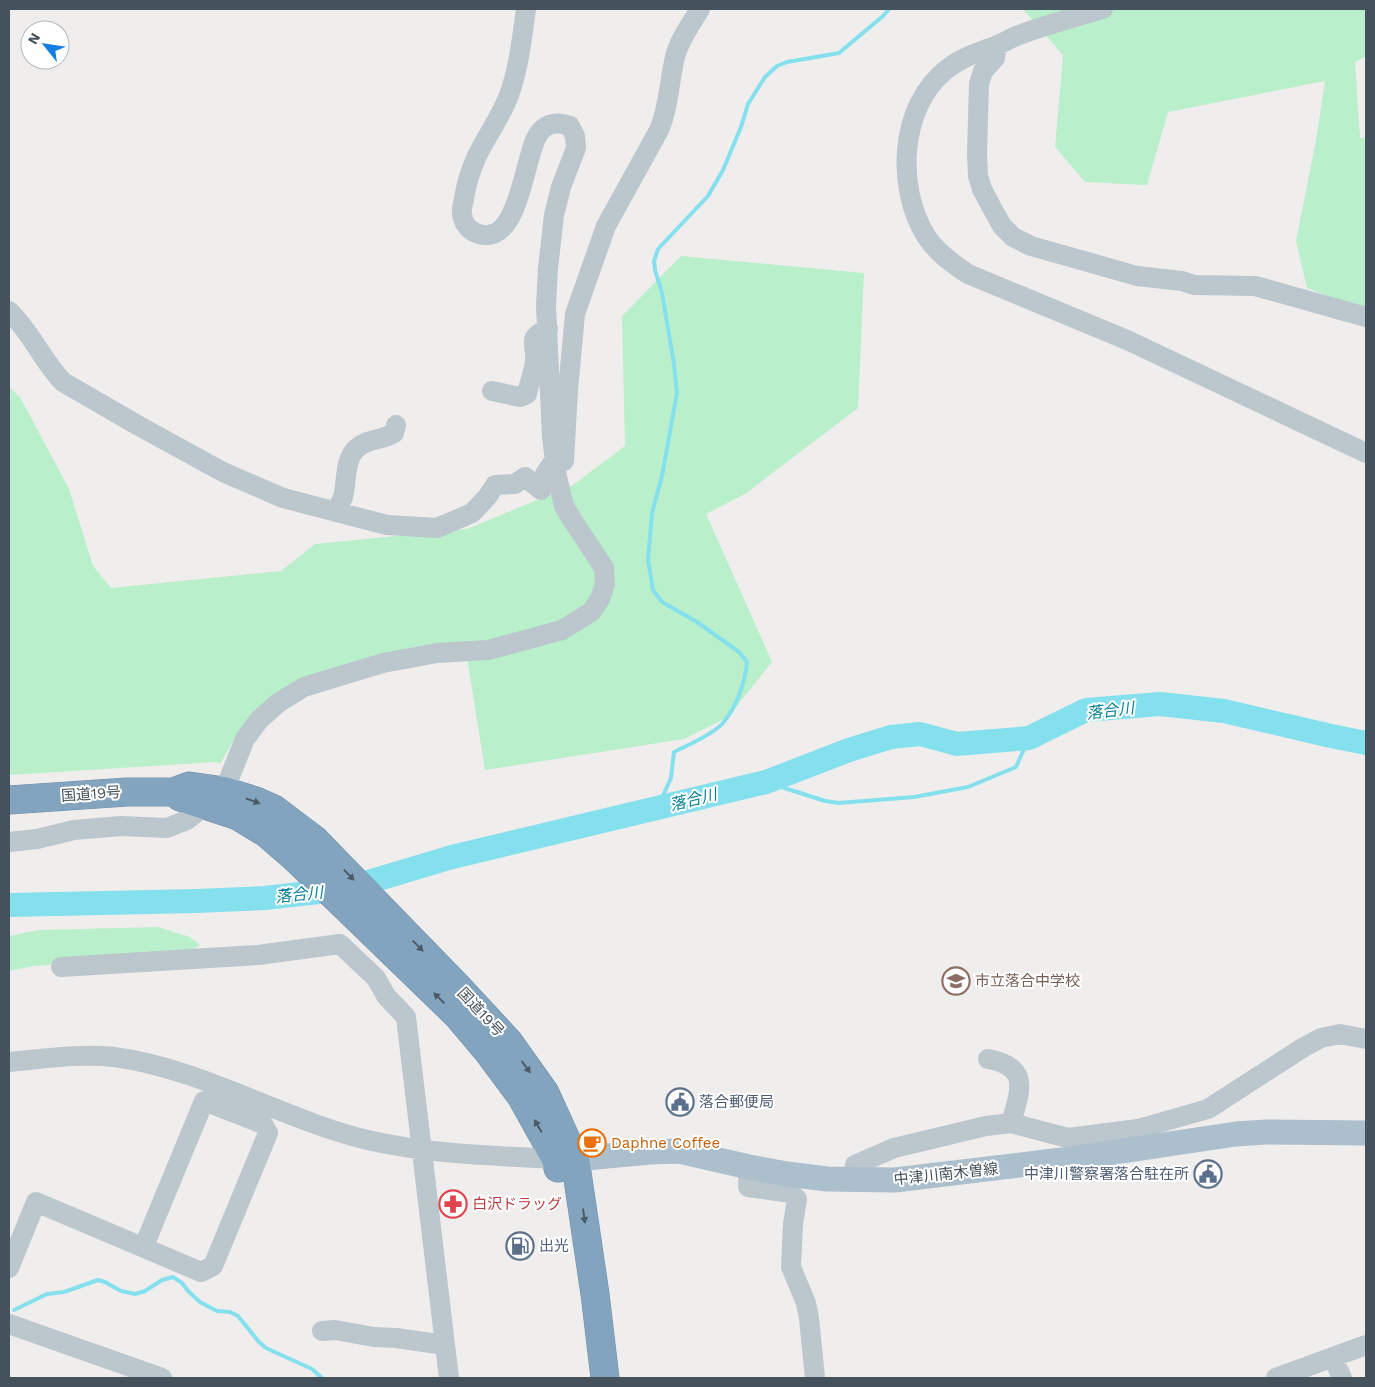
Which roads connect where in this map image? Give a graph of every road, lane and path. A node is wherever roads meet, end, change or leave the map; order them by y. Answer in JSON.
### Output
{"nodes":[{"id":1,"x":526,"y":9,"type":"edge"},
{"id":2,"x":700,"y":9,"type":"edge"},
{"id":3,"x":1093,"y":10,"type":"edge"},
{"id":4,"x":997,"y":45,"type":"junction"},
{"id":5,"x":9,"y":311,"type":"edge"},
{"id":6,"x":1366,"y":318,"type":"edge"},
{"id":7,"x":548,"y":329,"type":"junction"},
{"id":8,"x":492,"y":391,"type":"dead end"},
{"id":9,"x":396,"y":425,"type":"dead end"},
{"id":10,"x":1366,"y":454,"type":"edge"},
{"id":11,"x":556,"y":469,"type":"junction"},
{"id":12,"x":336,"y":512,"type":"junction"},
{"id":13,"x":214,"y":799,"type":"junction"},
{"id":14,"x":9,"y":800,"type":"edge"},
{"id":15,"x":9,"y":842,"type":"edge"},
{"id":16,"x":373,"y":918,"type":"junction"},
{"id":17,"x":61,"y":967,"type":"dead end"},
{"id":18,"x":1366,"y":1039,"type":"edge"},
{"id":19,"x":988,"y":1059,"type":"dead end"},
{"id":20,"x":9,"y":1062,"type":"edge"},
{"id":21,"x":1011,"y":1123,"type":"junction"},
{"id":22,"x":1366,"y":1133,"type":"edge"},
{"id":23,"x":421,"y":1148,"type":"junction"},
{"id":24,"x":566,"y":1159,"type":"junction"},
{"id":25,"x":749,"y":1167,"type":"junction"},
{"id":26,"x":852,"y":1179,"type":"junction"},
{"id":27,"x":144,"y":1246,"type":"junction"},
{"id":28,"x":9,"y":1268,"type":"edge"},
{"id":29,"x":9,"y":1324,"type":"edge"},
{"id":30,"x":322,"y":1331,"type":"dead end"},
{"id":31,"x":445,"y":1345,"type":"junction"},
{"id":32,"x":1366,"y":1345,"type":"edge"},
{"id":33,"x":1333,"y":1358,"type":"junction"},
{"id":34,"x":162,"y":1378,"type":"edge"},
{"id":35,"x":449,"y":1378,"type":"edge"},
{"id":36,"x":586,"y":1378,"type":"edge"},
{"id":37,"x":605,"y":1378,"type":"edge"},
{"id":38,"x":815,"y":1378,"type":"edge"},
{"id":39,"x":1276,"y":1378,"type":"edge"},
{"id":40,"x":1342,"y":1378,"type":"edge"}],
"edges":[{"from":1,"to":7,"type":"street"},
{"from":2,"to":11,"type":"street"},
{"from":3,"to":4,"type":"street"},
{"from":4,"to":6,"type":"street"},
{"from":4,"to":10,"type":"street"},
{"from":5,"to":12,"type":"street"},
{"from":7,"to":8,"type":"street"},
{"from":7,"to":11,"type":"street"},
{"from":9,"to":12,"type":"street"},
{"from":11,"to":12,"type":"street"},
{"from":11,"to":13,"type":"street"},
{"from":13,"to":14,"type":"highway","name":"国道19号"},
{"from":13,"to":15,"type":"street"},
{"from":13,"to":16,"type":"highway","name":"国道19号"},
{"from":13,"to":16,"type":"highway","name":"国道19号","one_way":true},
{"from":16,"to":24,"type":"highway","name":"国道19号"},
{"from":17,"to":23,"type":"street"},
{"from":18,"to":21,"type":"street"},
{"from":19,"to":21,"type":"street"},
{"from":20,"to":23,"type":"street"},
{"from":21,"to":26,"type":"street"},
{"from":22,"to":26,"type":"main road","name":"中津川南木曽線"},
{"from":23,"to":24,"type":"street"},
{"from":23,"to":31,"type":"street"},
{"from":24,"to":25,"type":"main road","name":"中津川南木曽線"},
{"from":24,"to":36,"type":"highway","name":"国道19号"},
{"from":24,"to":37,"type":"highway","name":"国道19号","one_way":true},
{"from":25,"to":26,"type":"main road","name":"中津川南木曽線"},
{"from":25,"to":38,"type":"street"},
{"from":27,"to":27,"type":"street"},
{"from":27,"to":28,"type":"street"},
{"from":29,"to":34,"type":"street"},
{"from":30,"to":31,"type":"street"},
{"from":31,"to":35,"type":"street"},
{"from":32,"to":33,"type":"street"},
{"from":33,"to":39,"type":"street"},
{"from":33,"to":40,"type":"street"}]}
